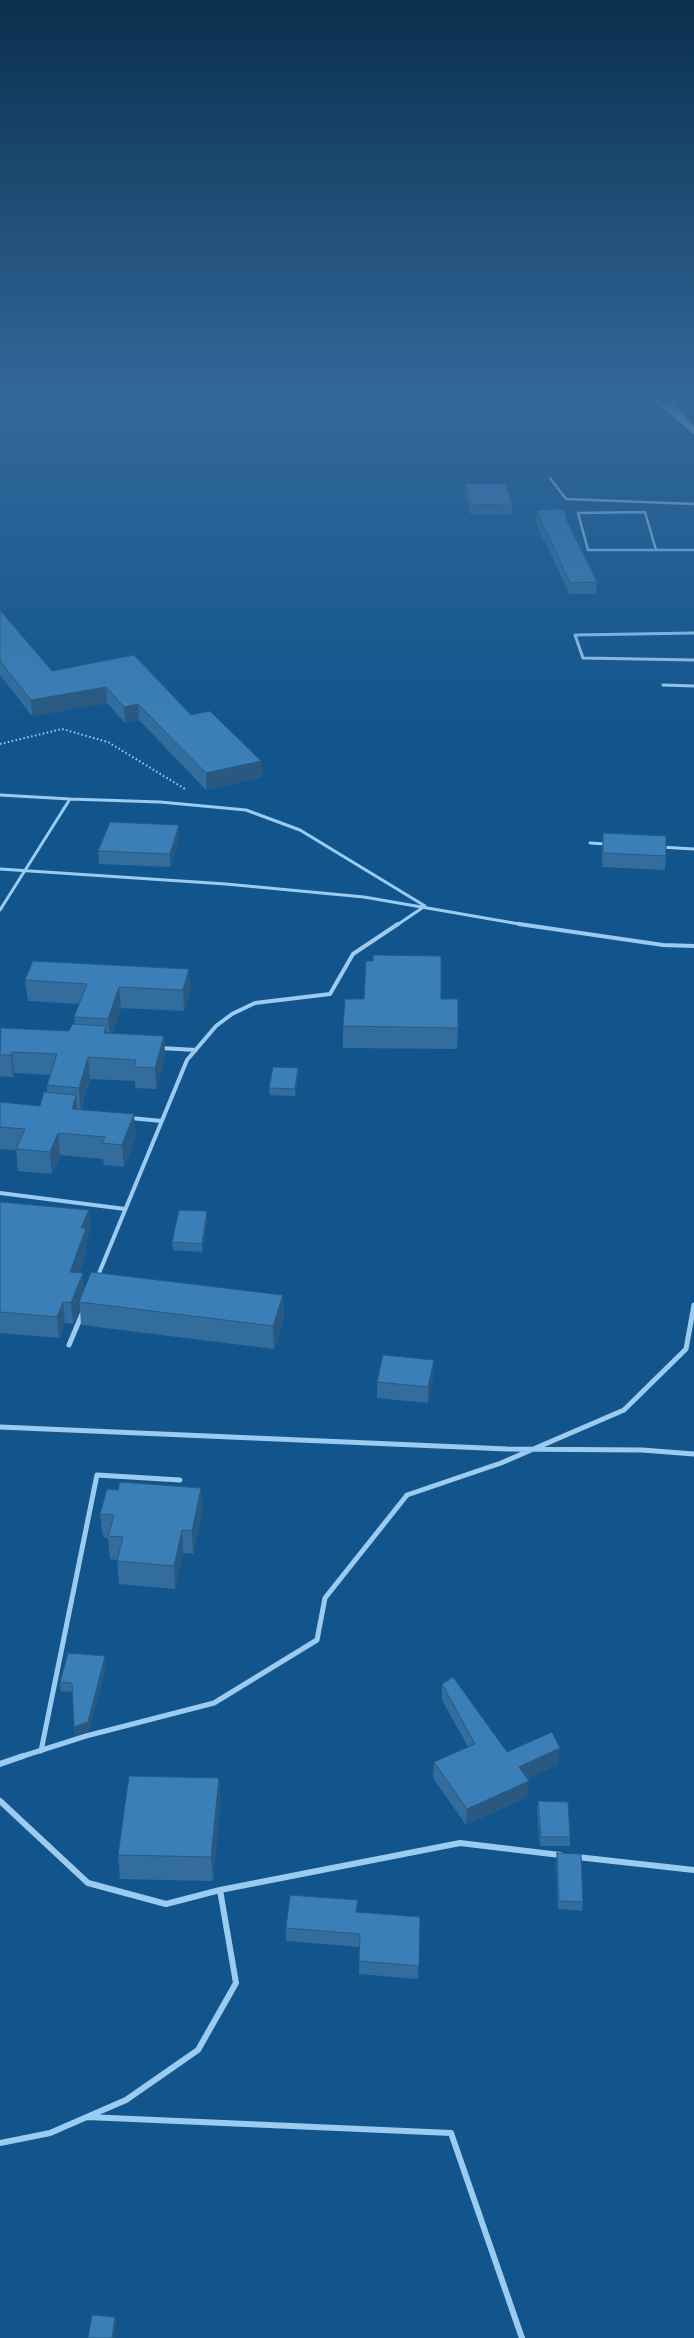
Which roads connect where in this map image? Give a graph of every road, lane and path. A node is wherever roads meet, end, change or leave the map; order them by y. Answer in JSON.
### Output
{"nodes":[{"id":1,"x":656,"y":550,"type":"junction"},
{"id":2,"x":694,"y":550,"type":"edge"},
{"id":3,"x":694,"y":633,"type":"edge"},
{"id":4,"x":694,"y":660,"type":"edge"},
{"id":5,"x":663,"y":686,"type":"dead end"},
{"id":6,"x":694,"y":686,"type":"edge"},
{"id":7,"x":0,"y":744,"type":"edge"},
{"id":8,"x":187,"y":790,"type":"dead end"},
{"id":9,"x":0,"y":795,"type":"edge"},
{"id":10,"x":70,"y":799,"type":"junction"},
{"id":11,"x":590,"y":844,"type":"dead end"},
{"id":12,"x":614,"y":845,"type":"edge"},
{"id":13,"x":654,"y":847,"type":"edge"},
{"id":14,"x":694,"y":849,"type":"edge"},
{"id":15,"x":0,"y":869,"type":"edge"},
{"id":16,"x":24,"y":871,"type":"junction"},
{"id":17,"x":425,"y":906,"type":"junction"},
{"id":18,"x":0,"y":910,"type":"edge"},
{"id":19,"x":694,"y":946,"type":"edge"},
{"id":20,"x":156,"y":1048,"type":"edge"},
{"id":21,"x":196,"y":1050,"type":"junction"},
{"id":22,"x":123,"y":1118,"type":"edge"},
{"id":23,"x":162,"y":1121,"type":"junction"},
{"id":24,"x":0,"y":1193,"type":"edge"},
{"id":25,"x":125,"y":1209,"type":"junction"},
{"id":26,"x":95,"y":1282,"type":"edge"},
{"id":27,"x":694,"y":1305,"type":"edge"},
{"id":28,"x":83,"y":1312,"type":"edge"},
{"id":29,"x":70,"y":1345,"type":"dead end"},
{"id":30,"x":0,"y":1427,"type":"edge"},
{"id":31,"x":532,"y":1450,"type":"junction"},
{"id":32,"x":694,"y":1454,"type":"edge"},
{"id":33,"x":180,"y":1480,"type":"dead end"},
{"id":34,"x":41,"y":1751,"type":"junction"},
{"id":35,"x":0,"y":1764,"type":"edge"},
{"id":36,"x":0,"y":1801,"type":"edge"},
{"id":37,"x":694,"y":1870,"type":"edge"},
{"id":38,"x":220,"y":1890,"type":"junction"},
{"id":39,"x":87,"y":2117,"type":"junction"},
{"id":40,"x":0,"y":2143,"type":"edge"},
{"id":41,"x":522,"y":2338,"type":"edge"}],
"edges":[{"from":1,"to":1,"type":"street"},
{"from":1,"to":2,"type":"street"},
{"from":3,"to":4,"type":"street"},
{"from":5,"to":6,"type":"street"},
{"from":7,"to":8,"type":"path"},
{"from":9,"to":10,"type":"street"},
{"from":10,"to":16,"type":"street"},
{"from":10,"to":17,"type":"street"},
{"from":11,"to":12,"type":"street"},
{"from":13,"to":14,"type":"street"},
{"from":15,"to":16,"type":"street"},
{"from":16,"to":17,"type":"street"},
{"from":16,"to":18,"type":"street"},
{"from":17,"to":19,"type":"street"},
{"from":17,"to":21,"type":"street"},
{"from":20,"to":21,"type":"street"},
{"from":21,"to":23,"type":"street"},
{"from":22,"to":23,"type":"street"},
{"from":23,"to":25,"type":"street"},
{"from":24,"to":25,"type":"street"},
{"from":25,"to":26,"type":"street"},
{"from":27,"to":31,"type":"street"},
{"from":28,"to":29,"type":"street"},
{"from":30,"to":31,"type":"street"},
{"from":31,"to":32,"type":"street"},
{"from":31,"to":34,"type":"street"},
{"from":33,"to":34,"type":"street"},
{"from":34,"to":35,"type":"street"},
{"from":36,"to":38,"type":"street"},
{"from":37,"to":38,"type":"street"},
{"from":38,"to":39,"type":"street"},
{"from":39,"to":40,"type":"street"},
{"from":39,"to":41,"type":"street"}]}
